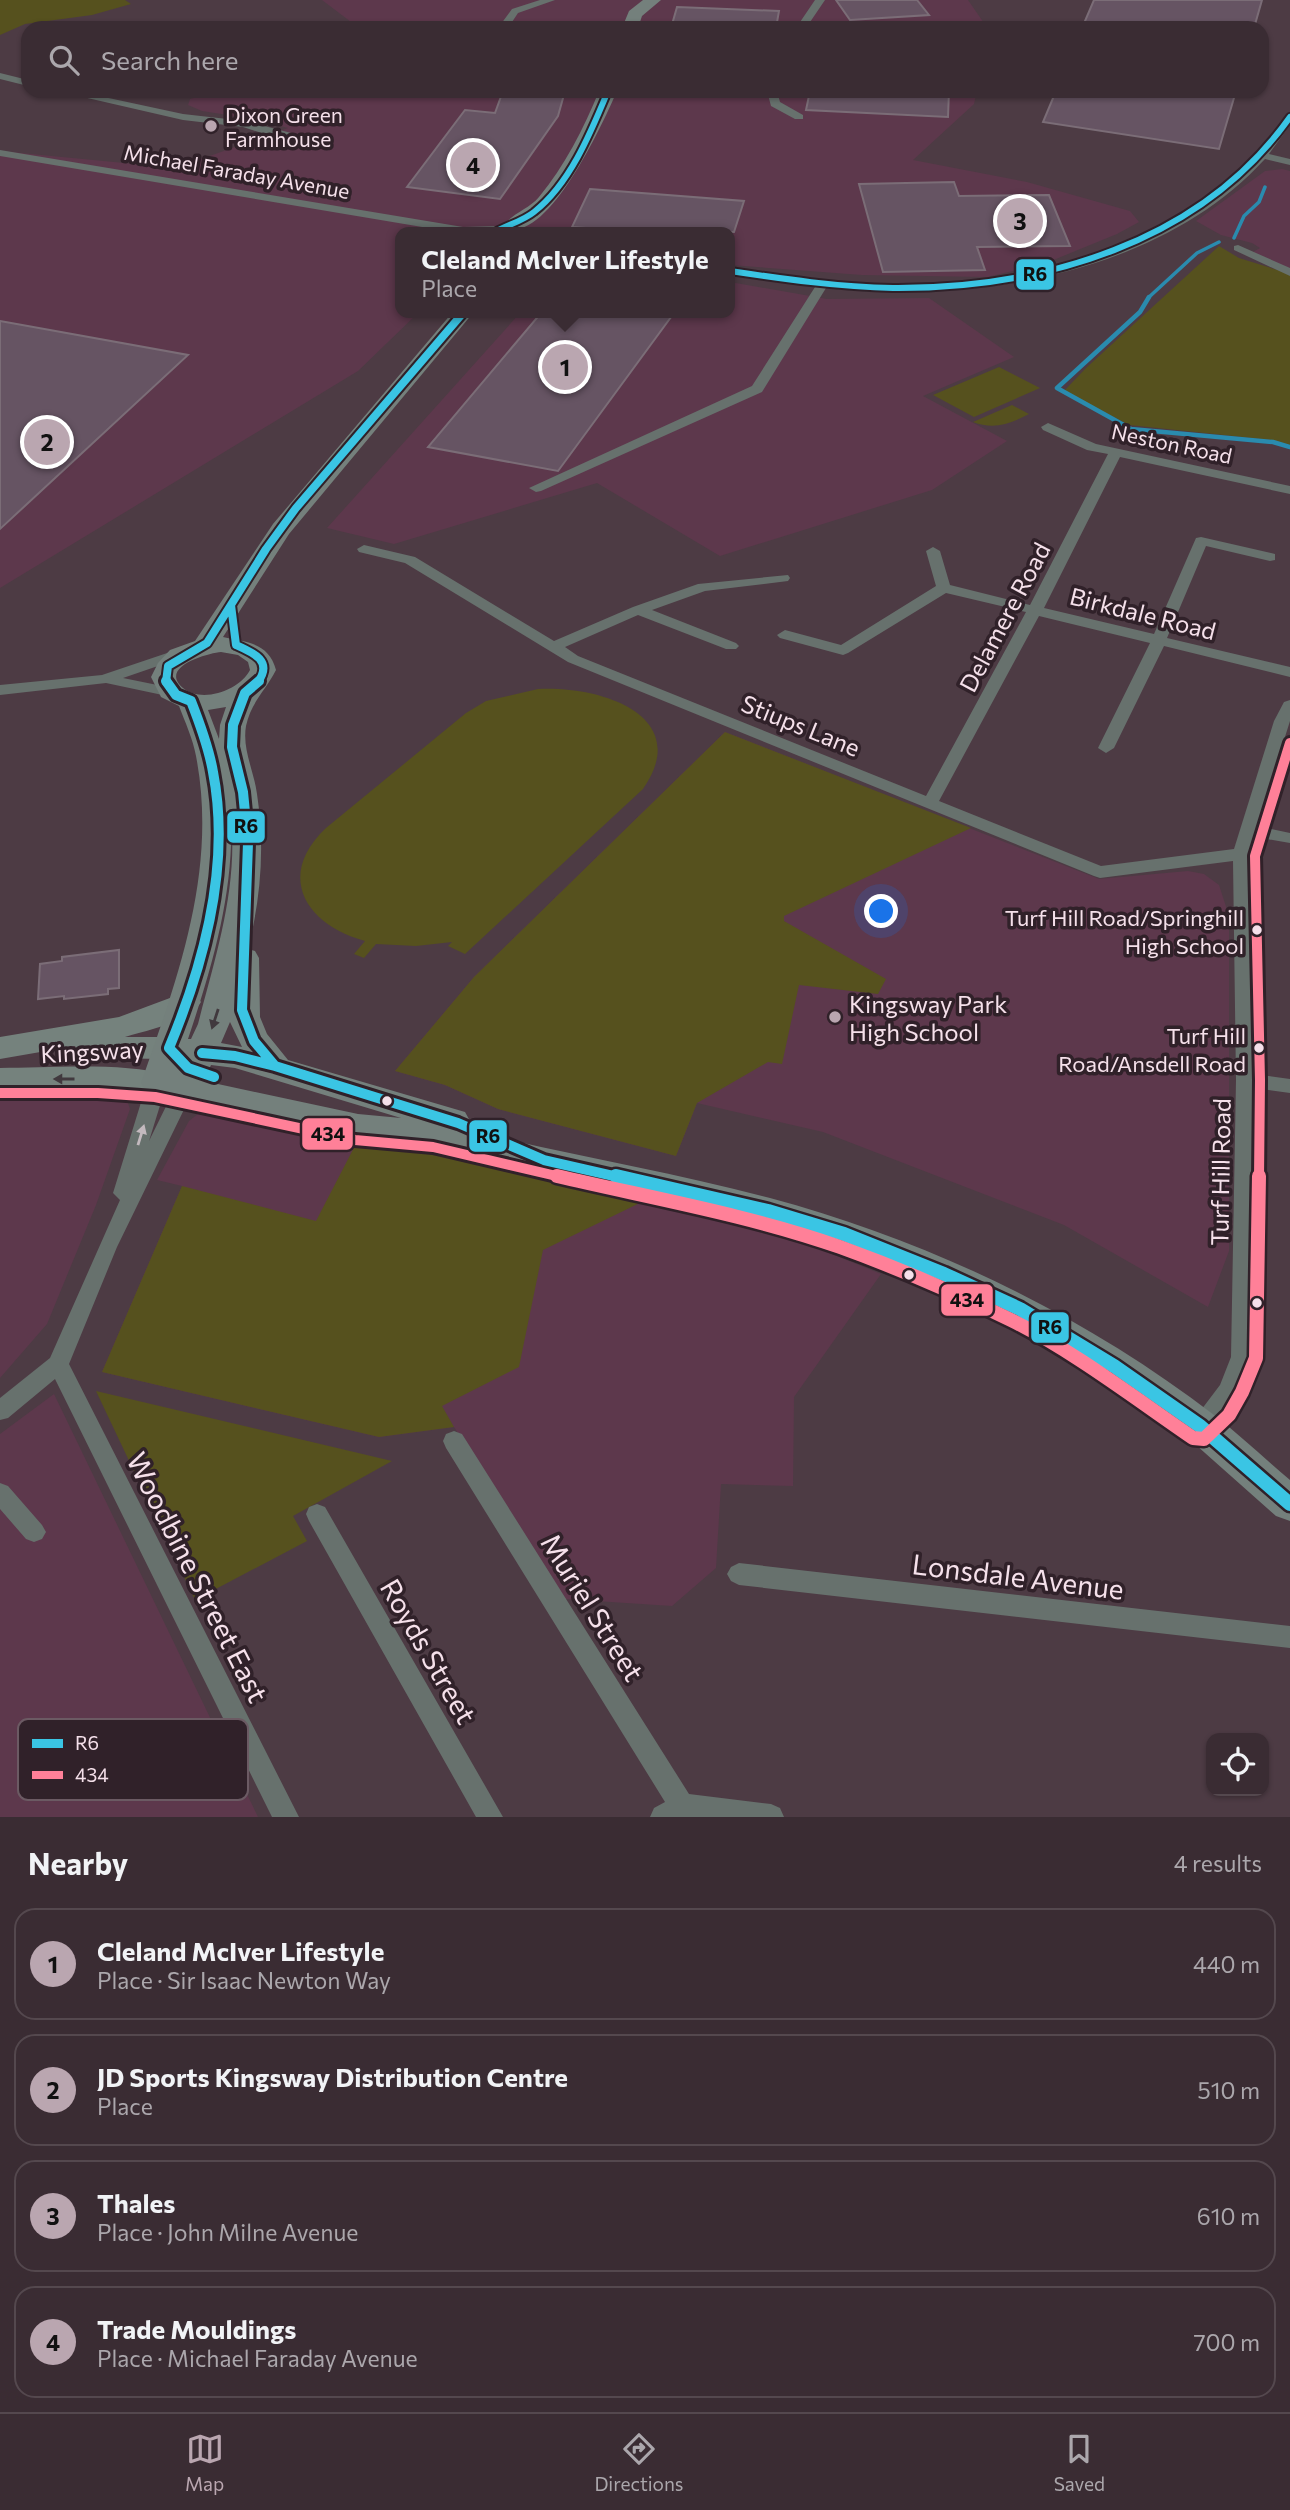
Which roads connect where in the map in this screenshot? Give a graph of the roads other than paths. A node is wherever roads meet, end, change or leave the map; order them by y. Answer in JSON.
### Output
{"nodes":[{"id":1,"x":550,"y":0,"type":"edge"},
{"id":2,"x":651,"y":0,"type":"edge"},
{"id":3,"x":820,"y":0,"type":"edge"},
{"id":4,"x":631,"y":10,"type":"edge"},
{"id":5,"x":508,"y":21,"type":"edge"},
{"id":6,"x":806,"y":21,"type":"edge"},
{"id":7,"x":0,"y":76,"type":"edge"},
{"id":8,"x":21,"y":81,"type":"edge"},
{"id":9,"x":95,"y":98,"type":"edge"},
{"id":10,"x":604,"y":98,"type":"edge"},
{"id":11,"x":774,"y":98,"type":"edge"},
{"id":12,"x":799,"y":117,"type":"dead end"},
{"id":13,"x":1290,"y":117,"type":"edge"},
{"id":14,"x":290,"y":134,"type":"dead end"},
{"id":15,"x":0,"y":153,"type":"edge"},
{"id":16,"x":1265,"y":156,"type":"junction"},
{"id":17,"x":1290,"y":162,"type":"edge"},
{"id":18,"x":445,"y":227,"type":"edge"},
{"id":19,"x":515,"y":227,"type":"edge"},
{"id":20,"x":1245,"y":249,"type":"dead end"},
{"id":21,"x":735,"y":272,"type":"edge"},
{"id":22,"x":1290,"y":272,"type":"edge"},
{"id":23,"x":821,"y":286,"type":"junction"},
{"id":24,"x":459,"y":318,"type":"edge"},
{"id":25,"x":1048,"y":427,"type":"dead end"},
{"id":26,"x":1116,"y":452,"type":"junction"},
{"id":27,"x":536,"y":488,"type":"dead end"},
{"id":28,"x":1290,"y":490,"type":"edge"},
{"id":29,"x":364,"y":549,"type":"dead end"},
{"id":30,"x":933,"y":551,"type":"dead end"},
{"id":31,"x":1270,"y":557,"type":"dead end"},
{"id":32,"x":783,"y":578,"type":"dead end"},
{"id":33,"x":944,"y":588,"type":"junction"},
{"id":34,"x":231,"y":606,"type":"junction"},
{"id":35,"x":638,"y":610,"type":"junction"},
{"id":36,"x":1035,"y":610,"type":"junction"},
{"id":37,"x":785,"y":635,"type":"dead end"},
{"id":38,"x":1159,"y":640,"type":"junction"},
{"id":39,"x":236,"y":645,"type":"junction"},
{"id":40,"x":730,"y":646,"type":"dead end"},
{"id":41,"x":553,"y":647,"type":"junction"},
{"id":42,"x":194,"y":649,"type":"junction"},
{"id":43,"x":1290,"y":672,"type":"edge"},
{"id":44,"x":104,"y":679,"type":"junction"},
{"id":45,"x":0,"y":690,"type":"edge"},
{"id":46,"x":245,"y":693,"type":"junction"},
{"id":47,"x":181,"y":696,"type":"junction"},
{"id":48,"x":1290,"y":705,"type":"edge"},
{"id":49,"x":1106,"y":748,"type":"dead end"},
{"id":50,"x":1270,"y":760,"type":"junction"},
{"id":51,"x":1290,"y":762,"type":"edge"},
{"id":52,"x":930,"y":803,"type":"junction"},
{"id":53,"x":1248,"y":830,"type":"junction"},
{"id":54,"x":1290,"y":838,"type":"edge"},
{"id":55,"x":1241,"y":854,"type":"junction"},
{"id":56,"x":244,"y":905,"type":"junction"},
{"id":57,"x":186,"y":1003,"type":"junction"},
{"id":58,"x":0,"y":1048,"type":"edge"},
{"id":59,"x":0,"y":1058,"type":"edge"},
{"id":60,"x":275,"y":1066,"type":"junction"},
{"id":61,"x":178,"y":1069,"type":"junction"},
{"id":62,"x":0,"y":1079,"type":"edge"},
{"id":63,"x":1246,"y":1080,"type":"junction"},
{"id":64,"x":1290,"y":1086,"type":"edge"},
{"id":65,"x":544,"y":1160,"type":"junction"},
{"id":66,"x":58,"y":1364,"type":"junction"},
{"id":67,"x":0,"y":1411,"type":"edge"},
{"id":68,"x":1200,"y":1426,"type":"junction"},
{"id":69,"x":454,"y":1441,"type":"dead end"},
{"id":70,"x":0,"y":1493,"type":"edge"},
{"id":71,"x":1290,"y":1504,"type":"edge"},
{"id":72,"x":317,"y":1514,"type":"dead end"},
{"id":73,"x":34,"y":1532,"type":"dead end"},
{"id":74,"x":739,"y":1574,"type":"dead end"},
{"id":75,"x":1290,"y":1637,"type":"edge"},
{"id":76,"x":237,"y":1719,"type":"edge"},
{"id":77,"x":248,"y":1742,"type":"edge"},
{"id":78,"x":673,"y":1811,"type":"edge"},
{"id":79,"x":286,"y":1817,"type":"edge"},
{"id":80,"x":490,"y":1817,"type":"edge"},
{"id":81,"x":771,"y":1817,"type":"edge"}],
"edges":[{"from":1,"to":5,"type":"street"},
{"from":2,"to":4,"type":"highway"},
{"from":3,"to":6,"type":"street"},
{"from":7,"to":8,"type":"street"},
{"from":9,"to":14,"type":"street"},
{"from":10,"to":19,"type":"highway"},
{"from":11,"to":12,"type":"street"},
{"from":13,"to":16,"type":"street"},
{"from":15,"to":18,"type":"street","name":"Michael Faraday Avenue"},
{"from":16,"to":17,"type":"street"},
{"from":16,"to":23,"type":"street"},
{"from":20,"to":22,"type":"street"},
{"from":21,"to":23,"type":"street"},
{"from":23,"to":27,"type":"street"},
{"from":24,"to":34,"type":"highway"},
{"from":25,"to":26,"type":"street","name":"Neston Road"},
{"from":26,"to":28,"type":"street","name":"Neston Road"},
{"from":26,"to":36,"type":"street","name":"Delamere Road"},
{"from":29,"to":41,"type":"street","name":"Stiups Lane"},
{"from":30,"to":33,"type":"street"},
{"from":31,"to":38,"type":"street"},
{"from":32,"to":35,"type":"street"},
{"from":33,"to":36,"type":"street","name":"Birkdale Road"},
{"from":33,"to":37,"type":"street"},
{"from":34,"to":39,"type":"highway"},
{"from":34,"to":42,"type":"highway"},
{"from":35,"to":40,"type":"street"},
{"from":35,"to":41,"type":"street"},
{"from":36,"to":38,"type":"street","name":"Birkdale Road"},
{"from":36,"to":52,"type":"street","name":"Delamere Road"},
{"from":38,"to":43,"type":"street","name":"Birkdale Road"},
{"from":38,"to":49,"type":"street"},
{"from":39,"to":42,"type":"highway"},
{"from":39,"to":46,"type":"highway"},
{"from":41,"to":52,"type":"street","name":"Stiups Lane"},
{"from":42,"to":44,"type":"street"},
{"from":42,"to":47,"type":"highway"},
{"from":44,"to":45,"type":"street"},
{"from":44,"to":47,"type":"street"},
{"from":46,"to":47,"type":"highway"},
{"from":46,"to":56,"type":"highway"},
{"from":47,"to":57,"type":"highway"},
{"from":48,"to":50,"type":"street","name":"Turf Hill Road"},
{"from":50,"to":51,"type":"street"},
{"from":50,"to":53,"type":"street","name":"Turf Hill Road"},
{"from":52,"to":55,"type":"street","name":"Stiups Lane"},
{"from":53,"to":54,"type":"street"},
{"from":53,"to":55,"type":"street","name":"Turf Hill Road"},
{"from":55,"to":63,"type":"street","name":"Turf Hill Road"},
{"from":56,"to":60,"type":"highway"},
{"from":56,"to":61,"type":"highway","one_way":true},
{"from":57,"to":58,"type":"main road"},
{"from":57,"to":61,"type":"highway"},
{"from":59,"to":61,"type":"main road","name":"Kingsway"},
{"from":60,"to":61,"type":"highway","name":"Kingsway"},
{"from":60,"to":65,"type":"highway","name":"Kingsway"},
{"from":61,"to":62,"type":"main road","name":"Kingsway","one_way":true},
{"from":61,"to":65,"type":"highway","name":"Kingsway"},
{"from":61,"to":66,"type":"street"},
{"from":63,"to":64,"type":"street"},
{"from":63,"to":68,"type":"street","name":"Turf Hill Road"},
{"from":65,"to":68,"type":"highway","name":"Kingsway"},
{"from":66,"to":67,"type":"street"},
{"from":66,"to":76,"type":"street","name":"Woodbine Street East"},
{"from":68,"to":71,"type":"highway","name":"Kingsway"},
{"from":69,"to":78,"type":"street","name":"Muriel Street"},
{"from":70,"to":73,"type":"street"},
{"from":72,"to":80,"type":"street","name":"Royds Street"},
{"from":74,"to":75,"type":"street","name":"Lonsdale Avenue"},
{"from":77,"to":79,"type":"street","name":"Woodbine Street East"},
{"from":78,"to":81,"type":"street"}]}
